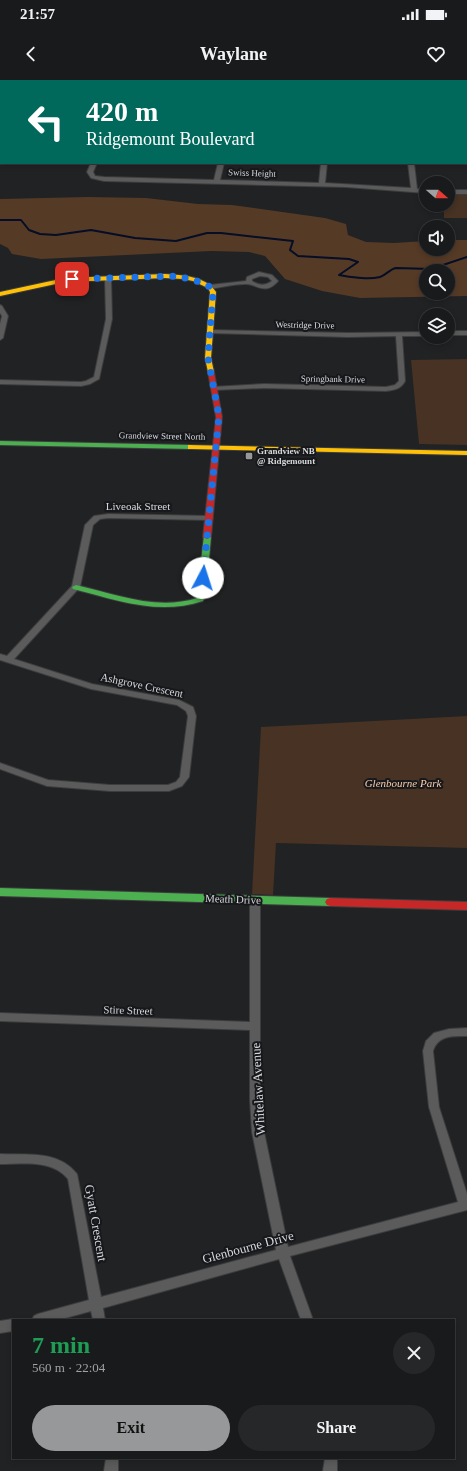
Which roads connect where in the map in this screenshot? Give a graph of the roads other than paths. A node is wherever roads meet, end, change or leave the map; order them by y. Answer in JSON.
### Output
{"nodes":[{"id":1,"x":94,"y":164,"type":"edge"},
{"id":2,"x":221,"y":164,"type":"edge"},
{"id":3,"x":324,"y":164,"type":"edge"},
{"id":4,"x":411,"y":164,"type":"edge"},
{"id":5,"x":217,"y":182,"type":"junction"},
{"id":6,"x":322,"y":184,"type":"junction"},
{"id":7,"x":414,"y":191,"type":"junction"},
{"id":8,"x":419,"y":191,"type":"edge"},
{"id":9,"x":455,"y":192,"type":"edge"},
{"id":10,"x":467,"y":192,"type":"edge"},
{"id":11,"x":108,"y":278,"type":"junction"},
{"id":12,"x":249,"y":282,"type":"dead end"},
{"id":13,"x":210,"y":287,"type":"junction"},
{"id":14,"x":0,"y":294,"type":"edge"},
{"id":15,"x":0,"y":307,"type":"edge"},
{"id":16,"x":211,"y":332,"type":"junction"},
{"id":17,"x":455,"y":333,"type":"edge"},
{"id":18,"x":467,"y":333,"type":"edge"},
{"id":19,"x":399,"y":334,"type":"junction"},
{"id":20,"x":419,"y":334,"type":"edge"},
{"id":21,"x":0,"y":338,"type":"edge"},
{"id":22,"x":0,"y":382,"type":"edge"},
{"id":23,"x":214,"y":388,"type":"junction"},
{"id":24,"x":0,"y":443,"type":"edge"},
{"id":25,"x":215,"y":448,"type":"junction"},
{"id":26,"x":467,"y":453,"type":"edge"},
{"id":27,"x":209,"y":518,"type":"junction"},
{"id":28,"x":76,"y":587,"type":"junction"},
{"id":29,"x":4,"y":658,"type":"edge"},
{"id":30,"x":0,"y":766,"type":"edge"},
{"id":31,"x":0,"y":892,"type":"edge"},
{"id":32,"x":255,"y":900,"type":"junction"},
{"id":33,"x":467,"y":906,"type":"edge"},
{"id":34,"x":0,"y":1018,"type":"edge"},
{"id":35,"x":255,"y":1026,"type":"junction"},
{"id":36,"x":467,"y":1032,"type":"edge"},
{"id":37,"x":0,"y":1159,"type":"edge"},
{"id":38,"x":466,"y":1206,"type":"edge"},
{"id":39,"x":283,"y":1253,"type":"junction"},
{"id":40,"x":96,"y":1304,"type":"junction"},
{"id":41,"x":42,"y":1319,"type":"edge"},
{"id":42,"x":99,"y":1319,"type":"edge"},
{"id":43,"x":307,"y":1319,"type":"edge"},
{"id":44,"x":12,"y":1326,"type":"edge"},
{"id":45,"x":0,"y":1327,"type":"edge"},
{"id":46,"x":112,"y":1459,"type":"edge"},
{"id":47,"x":331,"y":1459,"type":"edge"},
{"id":48,"x":111,"y":1471,"type":"edge"},
{"id":49,"x":330,"y":1471,"type":"edge"}],
"edges":[{"from":1,"to":5,"type":"street","name":"Swiss Height"},
{"from":2,"to":5,"type":"street"},
{"from":3,"to":6,"type":"street"},
{"from":4,"to":7,"type":"street"},
{"from":5,"to":6,"type":"street","name":"Swiss Height"},
{"from":6,"to":7,"type":"street","name":"Swiss Height"},
{"from":7,"to":8,"type":"street","name":"Swiss Height"},
{"from":9,"to":10,"type":"street"},
{"from":11,"to":13,"type":"street"},
{"from":11,"to":14,"type":"street"},
{"from":11,"to":22,"type":"street"},
{"from":12,"to":13,"type":"street"},
{"from":13,"to":16,"type":"street"},
{"from":15,"to":21,"type":"street"},
{"from":16,"to":19,"type":"street","name":"Westridge Drive"},
{"from":16,"to":23,"type":"street"},
{"from":17,"to":18,"type":"street"},
{"from":19,"to":20,"type":"street","name":"Westridge Drive"},
{"from":19,"to":23,"type":"street","name":"Springbank Drive"},
{"from":23,"to":25,"type":"street"},
{"from":24,"to":25,"type":"street","name":"Grandview Street North"},
{"from":25,"to":26,"type":"street","name":"Grandview Street North"},
{"from":25,"to":27,"type":"street"},
{"from":27,"to":28,"type":"street","name":"Liveoak Street"},
{"from":27,"to":28,"type":"street"},
{"from":28,"to":29,"type":"street"},
{"from":29,"to":30,"type":"street","name":"Ashgrove Crescent"},
{"from":31,"to":32,"type":"street","name":"Meath Drive"},
{"from":32,"to":33,"type":"street","name":"Meath Drive"},
{"from":32,"to":35,"type":"street","name":"Whitelaw Avenue"},
{"from":34,"to":35,"type":"street","name":"Stire Street"},
{"from":35,"to":39,"type":"street","name":"Whitelaw Avenue"},
{"from":36,"to":38,"type":"street"},
{"from":37,"to":40,"type":"street","name":"Gyatt Crescent"},
{"from":38,"to":39,"type":"street","name":"Glenbourne Drive"},
{"from":39,"to":40,"type":"street","name":"Glenbourne Drive"},
{"from":39,"to":43,"type":"street","name":"Whitelaw Avenue"},
{"from":40,"to":41,"type":"street","name":"Glenbourne Drive"},
{"from":40,"to":42,"type":"street"},
{"from":44,"to":45,"type":"street"},
{"from":46,"to":48,"type":"street"},
{"from":47,"to":49,"type":"street"}]}
